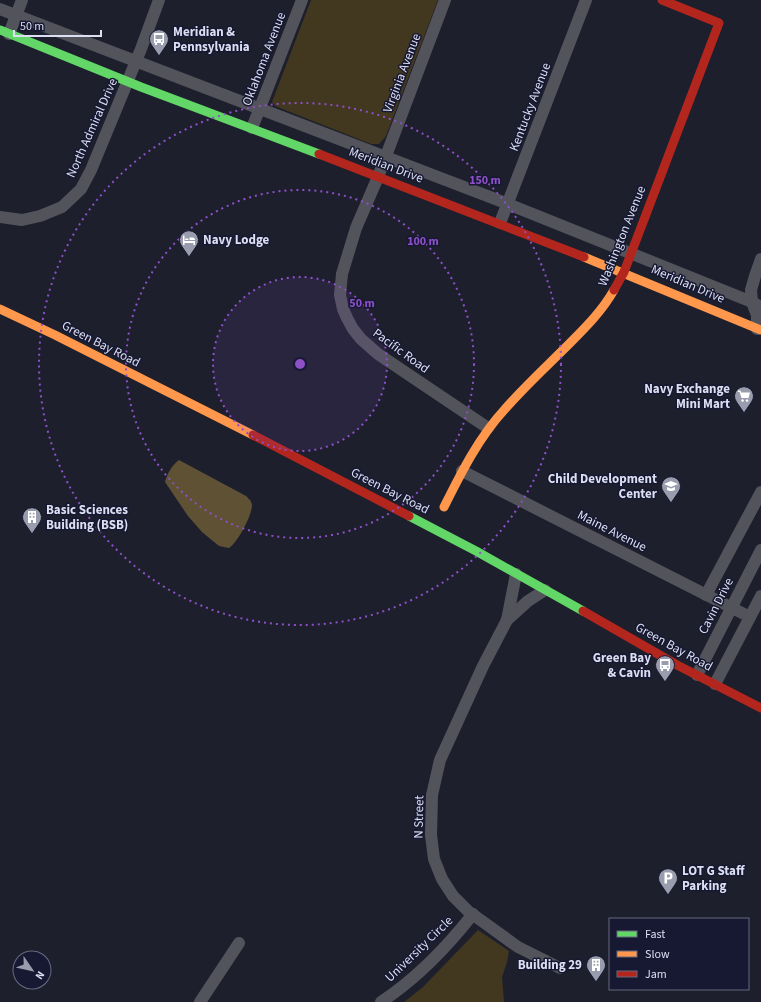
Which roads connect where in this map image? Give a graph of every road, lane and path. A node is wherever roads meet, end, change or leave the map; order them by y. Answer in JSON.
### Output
{"nodes":[{"id":1,"x":22,"y":0,"type":"edge"},
{"id":2,"x":159,"y":0,"type":"edge"},
{"id":3,"x":302,"y":0,"type":"edge"},
{"id":4,"x":445,"y":0,"type":"edge"},
{"id":5,"x":586,"y":0,"type":"edge"},
{"id":6,"x":662,"y":0,"type":"edge"},
{"id":7,"x":0,"y":10,"type":"edge"},
{"id":8,"x":16,"y":16,"type":"junction"},
{"id":9,"x":4,"y":32,"type":"edge"},
{"id":10,"x":135,"y":62,"type":"junction"},
{"id":11,"x":128,"y":81,"type":"junction"},
{"id":12,"x":259,"y":108,"type":"junction"},
{"id":13,"x":252,"y":128,"type":"junction"},
{"id":14,"x":386,"y":156,"type":"junction"},
{"id":15,"x":378,"y":177,"type":"junction"},
{"id":16,"x":508,"y":204,"type":"junction"},
{"id":17,"x":0,"y":217,"type":"edge"},
{"id":18,"x":500,"y":223,"type":"junction"},
{"id":19,"x":631,"y":253,"type":"junction"},
{"id":20,"x":761,"y":259,"type":"edge"},
{"id":21,"x":624,"y":272,"type":"junction"},
{"id":22,"x":756,"y":304,"type":"edge"},
{"id":23,"x":0,"y":309,"type":"edge"},
{"id":24,"x":759,"y":329,"type":"edge"},
{"id":25,"x":488,"y":428,"type":"junction"},
{"id":26,"x":462,"y":471,"type":"junction"},
{"id":27,"x":761,"y":492,"type":"edge"},
{"id":28,"x":444,"y":507,"type":"dead end"},
{"id":29,"x":761,"y":550,"type":"edge"},
{"id":30,"x":516,"y":574,"type":"junction"},
{"id":31,"x":545,"y":590,"type":"junction"},
{"id":32,"x":706,"y":595,"type":"junction"},
{"id":33,"x":761,"y":596,"type":"edge"},
{"id":34,"x":731,"y":607,"type":"junction"},
{"id":35,"x":750,"y":617,"type":"junction"},
{"id":36,"x":507,"y":620,"type":"junction"},
{"id":37,"x":696,"y":675,"type":"junction"},
{"id":38,"x":715,"y":684,"type":"junction"},
{"id":39,"x":761,"y":708,"type":"edge"},
{"id":40,"x":473,"y":914,"type":"junction"},
{"id":41,"x":239,"y":943,"type":"dead end"},
{"id":42,"x":560,"y":968,"type":"dead end"},
{"id":43,"x":200,"y":1002,"type":"edge"},
{"id":44,"x":381,"y":1002,"type":"edge"}],
"edges":[{"from":1,"to":8,"type":"street"},
{"from":2,"to":10,"type":"street","name":"North Admiral Drive"},
{"from":3,"to":12,"type":"street","name":"Oklahoma Avenue"},
{"from":4,"to":14,"type":"street","name":"Virginia Avenue"},
{"from":5,"to":16,"type":"street","name":"Kentucky Avenue"},
{"from":6,"to":19,"type":"street","name":"Washington Avenue"},
{"from":7,"to":8,"type":"street","name":"Meridian Drive"},
{"from":8,"to":9,"type":"street"},
{"from":8,"to":10,"type":"street","name":"Meridian Drive"},
{"from":9,"to":11,"type":"street","name":"Meridian Drive"},
{"from":10,"to":11,"type":"street","name":"North Admiral Drive"},
{"from":10,"to":12,"type":"street","name":"Meridian Drive"},
{"from":11,"to":13,"type":"street","name":"Meridian Drive"},
{"from":11,"to":17,"type":"street","name":"North Admiral Drive"},
{"from":12,"to":13,"type":"street","name":"Oklahoma Avenue"},
{"from":12,"to":14,"type":"street","name":"Meridian Drive"},
{"from":13,"to":15,"type":"street","name":"Meridian Drive"},
{"from":14,"to":15,"type":"street","name":"Pacific Road"},
{"from":14,"to":16,"type":"street","name":"Meridian Drive"},
{"from":15,"to":18,"type":"street","name":"Meridian Drive"},
{"from":15,"to":25,"type":"street","name":"Pacific Road"},
{"from":16,"to":18,"type":"street","name":"Kentucky Avenue"},
{"from":16,"to":19,"type":"street","name":"Meridian Drive"},
{"from":18,"to":21,"type":"street","name":"Meridian Drive"},
{"from":19,"to":21,"type":"street","name":"Washington Avenue"},
{"from":19,"to":22,"type":"street","name":"Meridian Drive"},
{"from":20,"to":22,"type":"street"},
{"from":21,"to":24,"type":"street","name":"Meridian Drive"},
{"from":21,"to":25,"type":"street","name":"Washington Avenue"},
{"from":22,"to":24,"type":"street"},
{"from":23,"to":30,"type":"street","name":"Green Bay Road"},
{"from":25,"to":26,"type":"street","name":"Washington Avenue"},
{"from":26,"to":28,"type":"street","name":"Washington Avenue"},
{"from":26,"to":32,"type":"street","name":"Maine Avenue"},
{"from":27,"to":32,"type":"street"},
{"from":29,"to":34,"type":"street","name":"Cavin Drive"},
{"from":30,"to":31,"type":"street","name":"Green Bay Road"},
{"from":30,"to":36,"type":"street","name":"N Street"},
{"from":31,"to":36,"type":"street","name":"N Street"},
{"from":31,"to":37,"type":"street","name":"Green Bay Road"},
{"from":32,"to":34,"type":"street","name":"Maine Avenue"},
{"from":33,"to":35,"type":"street"},
{"from":34,"to":35,"type":"street","name":"Maine Avenue"},
{"from":34,"to":37,"type":"street","name":"Cavin Drive"},
{"from":35,"to":38,"type":"street"},
{"from":36,"to":40,"type":"street","name":"N Street"},
{"from":37,"to":38,"type":"street","name":"Green Bay Road"},
{"from":38,"to":39,"type":"street","name":"Green Bay Road"},
{"from":40,"to":42,"type":"street","name":"N Street"},
{"from":40,"to":44,"type":"street","name":"University Circle"},
{"from":41,"to":43,"type":"street"}]}
